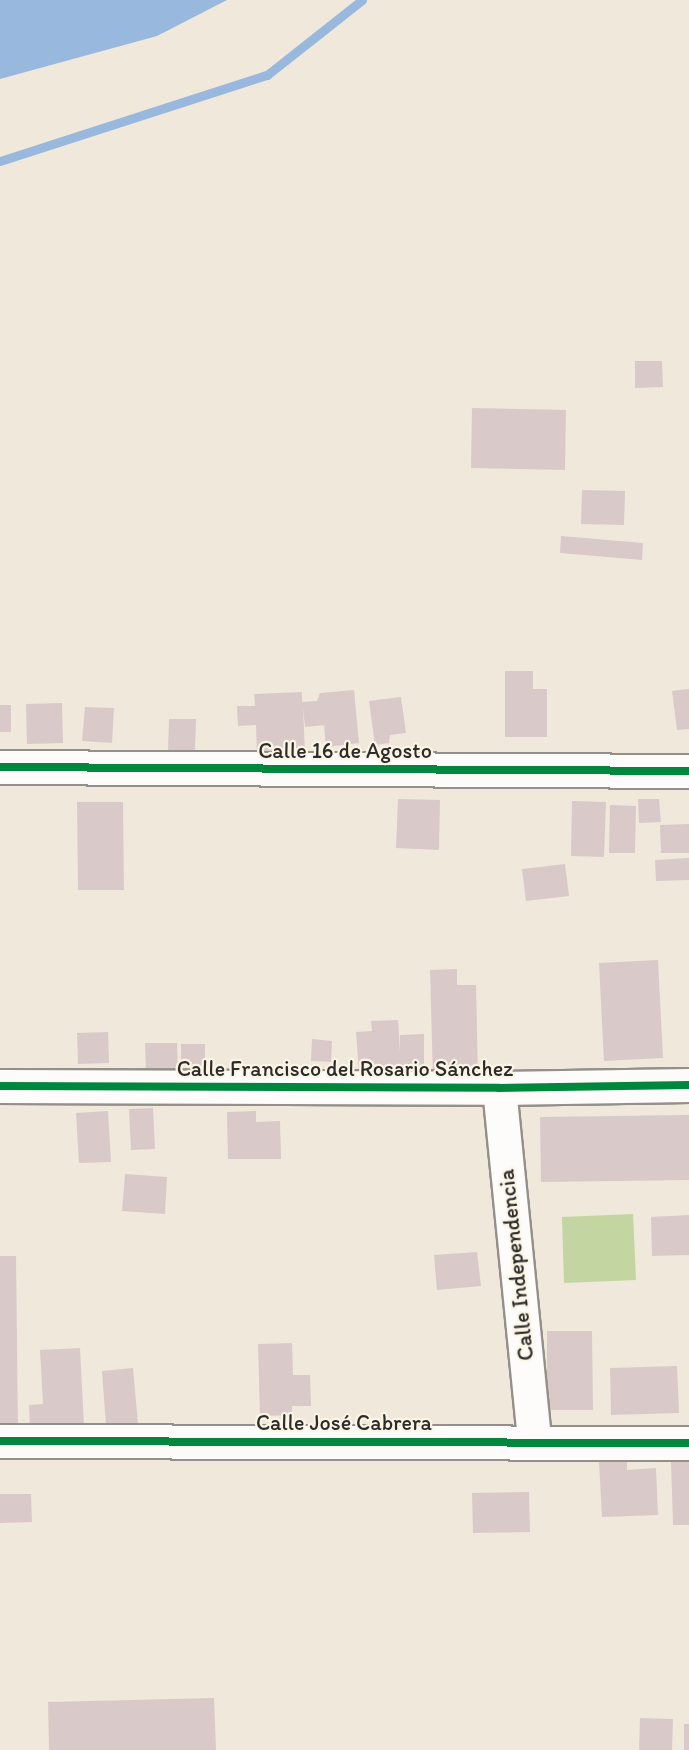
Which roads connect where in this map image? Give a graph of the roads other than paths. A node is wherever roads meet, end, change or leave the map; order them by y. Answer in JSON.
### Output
{"nodes":[{"id":1,"x":0,"y":767,"type":"edge"},
{"id":2,"x":689,"y":771,"type":"edge"},
{"id":3,"x":689,"y":1085,"type":"edge"},
{"id":4,"x":0,"y":1086,"type":"edge"},
{"id":5,"x":499,"y":1088,"type":"junction"},
{"id":6,"x":534,"y":1441,"type":"junction"},
{"id":7,"x":0,"y":1442,"type":"edge"},
{"id":8,"x":689,"y":1443,"type":"edge"}],
"edges":[{"from":1,"to":2,"type":"street","name":"Calle 16 de Agosto"},
{"from":3,"to":5,"type":"street","name":"Calle Francisco del Rosario Sánchez"},
{"from":4,"to":5,"type":"street","name":"Calle Francisco del Rosario Sánchez"},
{"from":5,"to":6,"type":"street","name":"Calle Independencia"},
{"from":6,"to":7,"type":"street","name":"Calle José Cabrera"},
{"from":6,"to":8,"type":"street","name":"Calle José Cabrera"}]}
